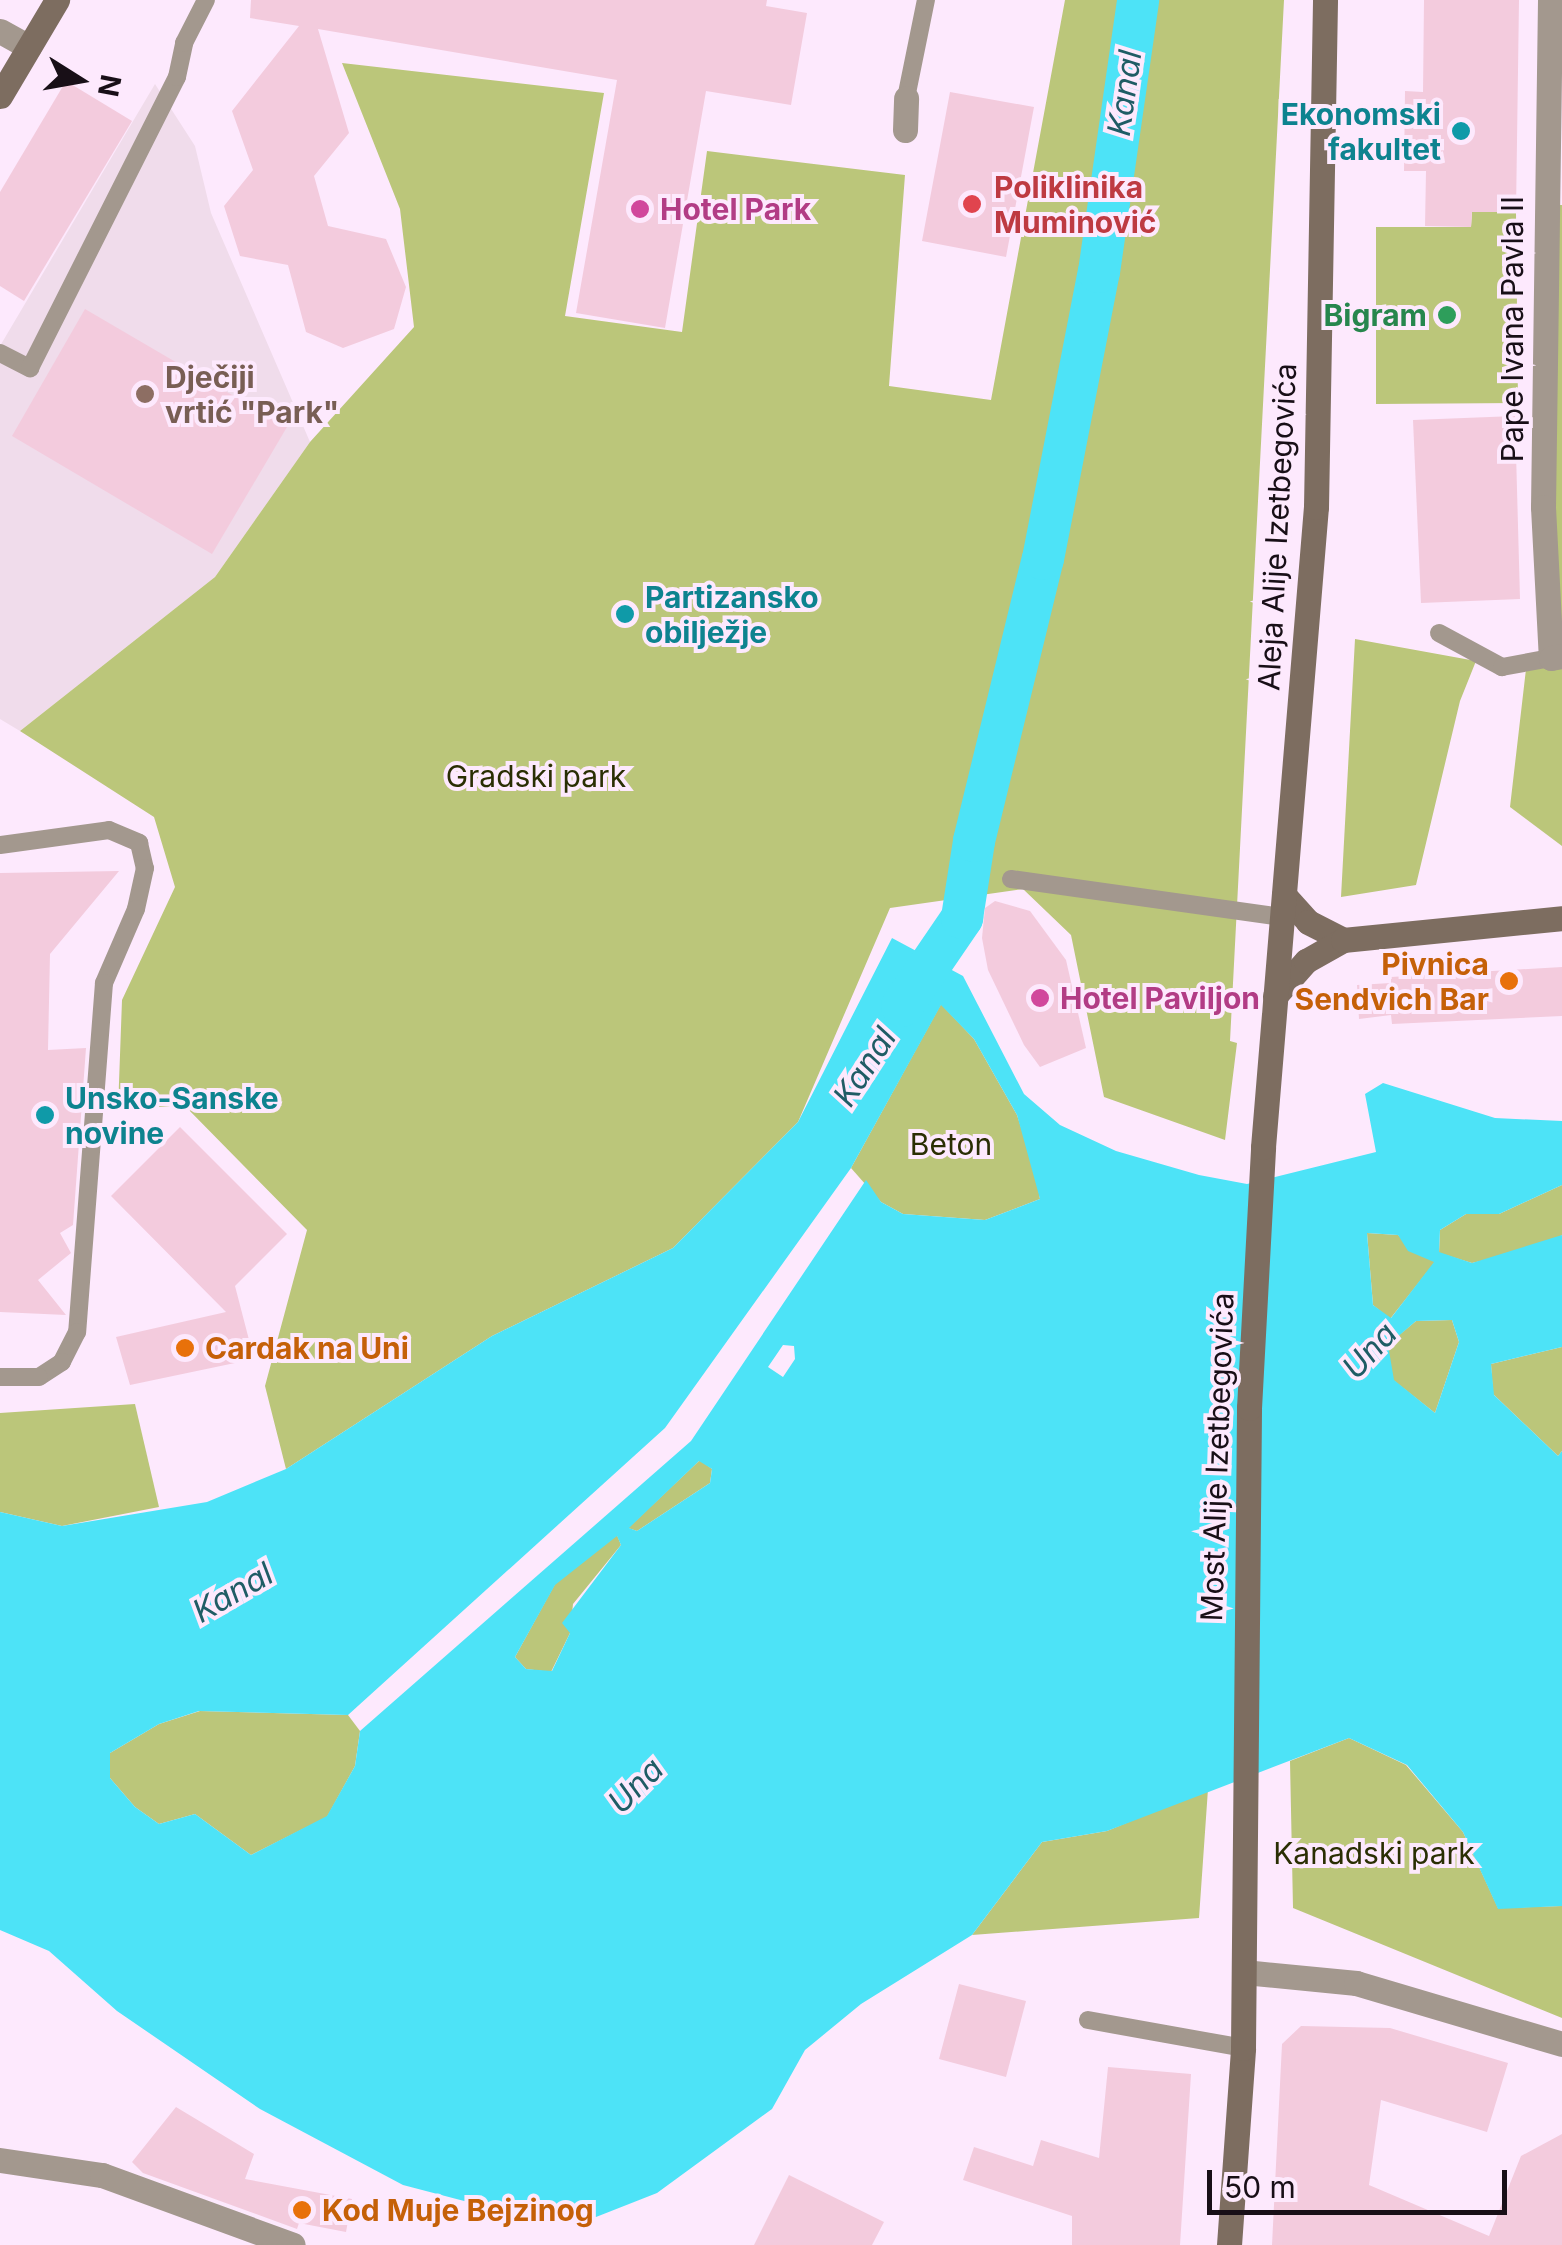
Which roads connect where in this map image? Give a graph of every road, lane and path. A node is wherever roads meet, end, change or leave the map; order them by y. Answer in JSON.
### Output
{"nodes":[{"id":1,"x":57,"y":0,"type":"edge"},
{"id":2,"x":206,"y":0,"type":"edge"},
{"id":3,"x":926,"y":0,"type":"edge"},
{"id":4,"x":1324,"y":0,"type":"edge"},
{"id":5,"x":1550,"y":0,"type":"edge"},
{"id":6,"x":0,"y":31,"type":"edge"},
{"id":7,"x":29,"y":47,"type":"junction"},
{"id":8,"x":0,"y":96,"type":"edge"},
{"id":9,"x":906,"y":98,"type":"joint"},
{"id":10,"x":905,"y":130,"type":"dead end"},
{"id":11,"x":1554,"y":164,"type":"edge"},
{"id":12,"x":0,"y":353,"type":"edge"},
{"id":13,"x":1440,"y":633,"type":"dead end"},
{"id":14,"x":1556,"y":657,"type":"edge"},
{"id":15,"x":0,"y":845,"type":"edge"},
{"id":16,"x":1011,"y":879,"type":"dead end"},
{"id":17,"x":1283,"y":906,"type":"junction"},
{"id":18,"x":1562,"y":918,"type":"edge"},
{"id":19,"x":1343,"y":940,"type":"junction"},
{"id":20,"x":1275,"y":997,"type":"junction"},
{"id":21,"x":1270,"y":1055,"type":"joint"},
{"id":22,"x":0,"y":1378,"type":"edge"},
{"id":23,"x":1244,"y":1972,"type":"junction"},
{"id":24,"x":1088,"y":2020,"type":"dead end"},
{"id":25,"x":1562,"y":2044,"type":"edge"},
{"id":26,"x":1243,"y":2048,"type":"junction"},
{"id":27,"x":0,"y":2160,"type":"edge"},
{"id":28,"x":260,"y":2239,"type":"edge"},
{"id":29,"x":293,"y":2245,"type":"edge"},
{"id":30,"x":1228,"y":2245,"type":"edge"}],
"edges":[{"from":1,"to":7,"type":"main road"},
{"from":2,"to":12,"type":"lane"},
{"from":3,"to":9,"type":"lane"},
{"from":4,"to":17,"type":"main road","name":"Aleja Alije Izetbegovića"},
{"from":5,"to":11,"type":"street","name":"Pape Ivana Pavla II"},
{"from":6,"to":7,"type":"street"},
{"from":7,"to":8,"type":"main road"},
{"from":9,"to":10,"type":"street"},
{"from":11,"to":14,"type":"street","name":"Pape Ivana Pavla II"},
{"from":13,"to":14,"type":"lane"},
{"from":15,"to":22,"type":"lane"},
{"from":16,"to":17,"type":"lane"},
{"from":17,"to":19,"type":"main road"},
{"from":17,"to":20,"type":"main road","name":"Aleja Alije Izetbegovića"},
{"from":18,"to":19,"type":"main road"},
{"from":19,"to":20,"type":"main road"},
{"from":20,"to":21,"type":"main road","name":"Aleja Alije Izetbegovića"},
{"from":21,"to":23,"type":"main road","name":"Most Alije Izetbegovića"},
{"from":23,"to":25,"type":"street"},
{"from":23,"to":26,"type":"main road","name":"Most Alije Izetbegovića"},
{"from":24,"to":26,"type":"lane"},
{"from":26,"to":30,"type":"main road","name":"Most Alije Izetbegovića"},
{"from":27,"to":28,"type":"street"},
{"from":28,"to":29,"type":"street"}]}
